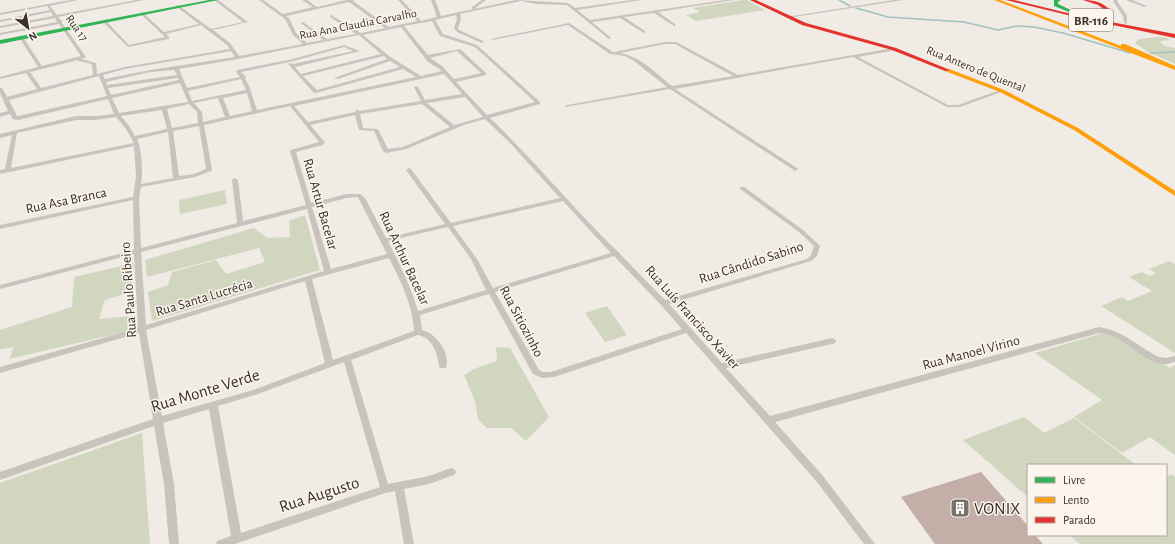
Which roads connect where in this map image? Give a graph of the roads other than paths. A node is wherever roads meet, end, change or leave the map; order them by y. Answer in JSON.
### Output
{"nodes":[{"id":1,"x":76,"y":0,"type":"edge"},
{"id":2,"x":142,"y":0,"type":"edge"},
{"id":3,"x":206,"y":0,"type":"edge"},
{"id":4,"x":216,"y":0,"type":"edge"},
{"id":5,"x":261,"y":0,"type":"edge"},
{"id":6,"x":304,"y":0,"type":"edge"},
{"id":7,"x":351,"y":0,"type":"edge"},
{"id":8,"x":400,"y":0,"type":"edge"},
{"id":9,"x":433,"y":0,"type":"edge"},
{"id":10,"x":484,"y":0,"type":"edge"},
{"id":11,"x":521,"y":0,"type":"edge"},
{"id":12,"x":553,"y":0,"type":"edge"},
{"id":13,"x":640,"y":0,"type":"edge"},
{"id":14,"x":732,"y":0,"type":"edge"},
{"id":15,"x":752,"y":0,"type":"edge"},
{"id":16,"x":900,"y":0,"type":"edge"},
{"id":17,"x":996,"y":0,"type":"edge"},
{"id":18,"x":1008,"y":0,"type":"edge"},
{"id":19,"x":1020,"y":0,"type":"edge"},
{"id":20,"x":1059,"y":0,"type":"edge"},
{"id":21,"x":1085,"y":0,"type":"edge"},
{"id":22,"x":1116,"y":0,"type":"edge"},
{"id":23,"x":1128,"y":0,"type":"edge"},
{"id":24,"x":534,"y":3,"type":"junction"},
{"id":25,"x":48,"y":5,"type":"junction"},
{"id":26,"x":179,"y":6,"type":"junction"},
{"id":27,"x":1145,"y":6,"type":"dead end"},
{"id":28,"x":317,"y":8,"type":"junction"},
{"id":29,"x":574,"y":9,"type":"junction"},
{"id":30,"x":52,"y":11,"type":"junction"},
{"id":31,"x":469,"y":11,"type":"junction"},
{"id":32,"x":655,"y":12,"type":"junction"},
{"id":33,"x":458,"y":13,"type":"junction"},
{"id":34,"x":1079,"y":13,"type":"junction"},
{"id":35,"x":0,"y":14,"type":"edge"},
{"id":36,"x":143,"y":14,"type":"junction"},
{"id":37,"x":283,"y":15,"type":"junction"},
{"id":38,"x":57,"y":16,"type":"junction"},
{"id":39,"x":331,"y":16,"type":"dead end"},
{"id":40,"x":438,"y":17,"type":"junction"},
{"id":41,"x":621,"y":17,"type":"junction"},
{"id":42,"x":788,"y":17,"type":"junction"},
{"id":43,"x":432,"y":19,"type":"junction"},
{"id":44,"x":0,"y":21,"type":"edge"},
{"id":45,"x":105,"y":21,"type":"junction"},
{"id":46,"x":590,"y":21,"type":"junction"},
{"id":47,"x":420,"y":22,"type":"junction"},
{"id":48,"x":303,"y":23,"type":"dead end"},
{"id":49,"x":1126,"y":23,"type":"junction"},
{"id":50,"x":202,"y":24,"type":"junction"},
{"id":51,"x":674,"y":25,"type":"dead end"},
{"id":52,"x":402,"y":26,"type":"junction"},
{"id":53,"x":0,"y":27,"type":"edge"},
{"id":54,"x":64,"y":27,"type":"junction"},
{"id":55,"x":388,"y":28,"type":"junction"},
{"id":56,"x":210,"y":30,"type":"junction"},
{"id":57,"x":1175,"y":31,"type":"edge"},
{"id":58,"x":163,"y":32,"type":"junction"},
{"id":59,"x":644,"y":32,"type":"dead end"},
{"id":60,"x":0,"y":34,"type":"edge"},
{"id":61,"x":360,"y":34,"type":"junction"},
{"id":62,"x":1175,"y":37,"type":"edge"},
{"id":63,"x":22,"y":38,"type":"junction"},
{"id":64,"x":609,"y":38,"type":"dead end"},
{"id":65,"x":493,"y":39,"type":"dead end"},
{"id":66,"x":326,"y":40,"type":"junction"},
{"id":67,"x":0,"y":42,"type":"edge"},
{"id":68,"x":482,"y":42,"type":"dead end"},
{"id":69,"x":306,"y":44,"type":"junction"},
{"id":70,"x":473,"y":45,"type":"junction"},
{"id":71,"x":894,"y":49,"type":"junction"},
{"id":72,"x":231,"y":50,"type":"junction"},
{"id":73,"x":458,"y":50,"type":"junction"},
{"id":74,"x":612,"y":53,"type":"junction"},
{"id":75,"x":384,"y":54,"type":"junction"},
{"id":76,"x":427,"y":57,"type":"junction"},
{"id":77,"x":855,"y":57,"type":"junction"},
{"id":78,"x":238,"y":58,"type":"junction"},
{"id":79,"x":391,"y":59,"type":"junction"},
{"id":80,"x":78,"y":60,"type":"junction"},
{"id":81,"x":288,"y":61,"type":"junction"},
{"id":82,"x":1159,"y":61,"type":"junction"},
{"id":83,"x":292,"y":66,"type":"junction"},
{"id":84,"x":404,"y":67,"type":"junction"},
{"id":85,"x":1175,"y":67,"type":"edge"},
{"id":86,"x":41,"y":68,"type":"junction"},
{"id":87,"x":176,"y":68,"type":"junction"},
{"id":88,"x":28,"y":72,"type":"junction"},
{"id":89,"x":445,"y":72,"type":"junction"},
{"id":90,"x":98,"y":74,"type":"junction"},
{"id":91,"x":301,"y":75,"type":"junction"},
{"id":92,"x":179,"y":76,"type":"junction"},
{"id":93,"x":244,"y":77,"type":"junction"},
{"id":94,"x":420,"y":77,"type":"junction"},
{"id":95,"x":739,"y":77,"type":"junction"},
{"id":96,"x":0,"y":78,"type":"edge"},
{"id":97,"x":336,"y":78,"type":"dead end"},
{"id":98,"x":103,"y":81,"type":"junction"},
{"id":99,"x":182,"y":81,"type":"junction"},
{"id":100,"x":453,"y":81,"type":"junction"},
{"id":101,"x":416,"y":86,"type":"dead end"},
{"id":102,"x":106,"y":87,"type":"junction"},
{"id":103,"x":672,"y":88,"type":"junction"},
{"id":104,"x":0,"y":89,"type":"edge"},
{"id":105,"x":40,"y":90,"type":"junction"},
{"id":106,"x":185,"y":90,"type":"junction"},
{"id":107,"x":248,"y":91,"type":"junction"},
{"id":108,"x":1002,"y":91,"type":"junction"},
{"id":109,"x":466,"y":95,"type":"junction"},
{"id":110,"x":109,"y":97,"type":"junction"},
{"id":111,"x":220,"y":97,"type":"junction"},
{"id":112,"x":6,"y":99,"type":"junction"},
{"id":113,"x":191,"y":103,"type":"junction"},
{"id":114,"x":424,"y":103,"type":"junction"},
{"id":115,"x":291,"y":105,"type":"junction"},
{"id":116,"x":567,"y":106,"type":"dead end"},
{"id":117,"x":164,"y":108,"type":"junction"},
{"id":118,"x":357,"y":111,"type":"junction"},
{"id":119,"x":11,"y":112,"type":"junction"},
{"id":120,"x":255,"y":112,"type":"junction"},
{"id":121,"x":0,"y":115,"type":"edge"},
{"id":122,"x":117,"y":115,"type":"junction"},
{"id":123,"x":486,"y":117,"type":"junction"},
{"id":124,"x":228,"y":118,"type":"junction"},
{"id":125,"x":202,"y":124,"type":"junction"},
{"id":126,"x":308,"y":124,"type":"junction"},
{"id":127,"x":453,"y":127,"type":"junction"},
{"id":128,"x":170,"y":130,"type":"junction"},
{"id":129,"x":15,"y":132,"type":"junction"},
{"id":130,"x":0,"y":136,"type":"edge"},
{"id":131,"x":749,"y":139,"type":"junction"},
{"id":132,"x":135,"y":141,"type":"junction"},
{"id":133,"x":740,"y":141,"type":"dead end"},
{"id":134,"x":795,"y":169,"type":"dead end"},
{"id":135,"x":8,"y":170,"type":"junction"},
{"id":136,"x":409,"y":170,"type":"dead end"},
{"id":137,"x":0,"y":172,"type":"edge"},
{"id":138,"x":176,"y":179,"type":"junction"},
{"id":139,"x":235,"y":180,"type":"dead end"},
{"id":140,"x":138,"y":186,"type":"junction"},
{"id":141,"x":742,"y":188,"type":"dead end"},
{"id":142,"x":1175,"y":194,"type":"edge"},
{"id":143,"x":136,"y":198,"type":"junction"},
{"id":144,"x":564,"y":199,"type":"junction"},
{"id":145,"x":309,"y":207,"type":"junction"},
{"id":146,"x":240,"y":224,"type":"junction"},
{"id":147,"x":448,"y":225,"type":"junction"},
{"id":148,"x":0,"y":227,"type":"edge"},
{"id":149,"x":384,"y":240,"type":"junction"},
{"id":150,"x":138,"y":252,"type":"junction"},
{"id":151,"x":616,"y":253,"type":"junction"},
{"id":152,"x":392,"y":255,"type":"junction"},
{"id":153,"x":328,"y":272,"type":"junction"},
{"id":154,"x":308,"y":278,"type":"junction"},
{"id":155,"x":0,"y":287,"type":"edge"},
{"id":156,"x":491,"y":292,"type":"junction"},
{"id":157,"x":664,"y":303,"type":"junction"},
{"id":158,"x":416,"y":314,"type":"junction"},
{"id":159,"x":142,"y":329,"type":"junction"},
{"id":160,"x":687,"y":330,"type":"junction"},
{"id":161,"x":418,"y":332,"type":"junction"},
{"id":162,"x":832,"y":341,"type":"dead end"},
{"id":163,"x":347,"y":358,"type":"junction"},
{"id":164,"x":1175,"y":359,"type":"edge"},
{"id":165,"x":330,"y":365,"type":"junction"},
{"id":166,"x":443,"y":366,"type":"dead end"},
{"id":167,"x":721,"y":366,"type":"junction"},
{"id":168,"x":0,"y":370,"type":"edge"},
{"id":169,"x":213,"y":405,"type":"junction"},
{"id":170,"x":769,"y":420,"type":"junction"},
{"id":171,"x":158,"y":421,"type":"junction"},
{"id":172,"x":451,"y":472,"type":"dead end"},
{"id":173,"x":0,"y":476,"type":"edge"},
{"id":174,"x":399,"y":487,"type":"junction"},
{"id":175,"x":385,"y":489,"type":"junction"},
{"id":176,"x":237,"y":538,"type":"junction"},
{"id":177,"x":174,"y":544,"type":"edge"},
{"id":178,"x":222,"y":544,"type":"edge"},
{"id":179,"x":409,"y":544,"type":"edge"},
{"id":180,"x":870,"y":544,"type":"edge"}],
"edges":[{"from":1,"to":25,"type":"street"},
{"from":2,"to":38,"type":"street"},
{"from":3,"to":26,"type":"main road"},
{"from":4,"to":26,"type":"main road"},
{"from":4,"to":56,"type":"street"},
{"from":5,"to":37,"type":"street"},
{"from":6,"to":28,"type":"street"},
{"from":7,"to":28,"type":"street"},
{"from":7,"to":55,"type":"street"},
{"from":8,"to":47,"type":"street"},
{"from":9,"to":40,"type":"street"},
{"from":10,"to":31,"type":"street"},
{"from":11,"to":24,"type":"street"},
{"from":11,"to":31,"type":"street","name":"Rua Ana Claudia Carvalho"},
{"from":12,"to":24,"type":"street"},
{"from":13,"to":29,"type":"street"},
{"from":14,"to":32,"type":"street"},
{"from":15,"to":42,"type":"main road","name":"Rua Antero de Quental"},
{"from":16,"to":42,"type":"street"},
{"from":17,"to":82,"type":"main road"},
{"from":18,"to":62,"type":"main road","number":"BR-116"},
{"from":19,"to":34,"type":"main road","number":"BR-116"},
{"from":20,"to":34,"type":"main road"},
{"from":21,"to":82,"type":"main road","bridge":true},
{"from":22,"to":49,"type":"street"},
{"from":23,"to":27,"type":"street"},
{"from":24,"to":29,"type":"street"},
{"from":25,"to":30,"type":"street","name":"Rua 17"},
{"from":25,"to":35,"type":"street"},
{"from":26,"to":36,"type":"main road"},
{"from":26,"to":50,"type":"street"},
{"from":28,"to":37,"type":"street"},
{"from":29,"to":46,"type":"street"},
{"from":30,"to":38,"type":"street","name":"Rua 17"},
{"from":30,"to":44,"type":"street"},
{"from":31,"to":33,"type":"street","name":"Rua Ana Claudia Carvalho"},
{"from":32,"to":41,"type":"street"},
{"from":32,"to":51,"type":"street"},
{"from":33,"to":40,"type":"street","name":"Rua Ana Claudia Carvalho"},
{"from":33,"to":68,"type":"street"},
{"from":34,"to":49,"type":"main road","number":"BR-116"},
{"from":36,"to":45,"type":"main road"},
{"from":36,"to":58,"type":"street"},
{"from":37,"to":69,"type":"street"},
{"from":38,"to":53,"type":"street"},
{"from":38,"to":54,"type":"street","name":"Rua 17"},
{"from":39,"to":61,"type":"street"},
{"from":40,"to":43,"type":"street","name":"Rua Ana Claudia Carvalho"},
{"from":41,"to":46,"type":"street"},
{"from":41,"to":59,"type":"street"},
{"from":42,"to":71,"type":"main road","name":"Rua Antero de Quental"},
{"from":43,"to":47,"type":"street","name":"Rua Ana Claudia Carvalho"},
{"from":43,"to":70,"type":"street"},
{"from":45,"to":54,"type":"main road"},
{"from":45,"to":58,"type":"street"},
{"from":46,"to":64,"type":"street"},
{"from":47,"to":52,"type":"street","name":"Rua Ana Claudia Carvalho"},
{"from":48,"to":66,"type":"street"},
{"from":49,"to":57,"type":"main road","number":"BR-116"},
{"from":50,"to":56,"type":"street"},
{"from":50,"to":58,"type":"street"},
{"from":52,"to":55,"type":"street","name":"Rua Ana Claudia Carvalho"},
{"from":52,"to":76,"type":"street","name":"Rua Luís Francisco Xavier"},
{"from":54,"to":60,"type":"street"},
{"from":54,"to":63,"type":"main road"},
{"from":54,"to":80,"type":"street","name":"Rua 17"},
{"from":55,"to":61,"type":"street","name":"Rua Ana Claudia Carvalho"},
{"from":56,"to":72,"type":"street"},
{"from":61,"to":66,"type":"street","name":"Rua Ana Claudia Carvalho"},
{"from":61,"to":75,"type":"street"},
{"from":62,"to":82,"type":"main road"},
{"from":63,"to":67,"type":"main road"},
{"from":63,"to":86,"type":"street"},
{"from":65,"to":74,"type":"street"},
{"from":66,"to":69,"type":"street","name":"Rua Ana Claudia Carvalho"},
{"from":69,"to":78,"type":"street","name":"Rua Ana Claudia Carvalho"},
{"from":70,"to":73,"type":"street"},
{"from":70,"to":123,"type":"street"},
{"from":71,"to":77,"type":"street"},
{"from":71,"to":108,"type":"main road","name":"Rua Antero de Quental"},
{"from":72,"to":78,"type":"street"},
{"from":72,"to":90,"type":"street"},
{"from":73,"to":76,"type":"street"},
{"from":73,"to":100,"type":"street"},
{"from":74,"to":95,"type":"street"},
{"from":74,"to":103,"type":"street"},
{"from":75,"to":79,"type":"street"},
{"from":75,"to":91,"type":"street"},
{"from":76,"to":89,"type":"street","name":"Rua Luís Francisco Xavier"},
{"from":77,"to":95,"type":"street"},
{"from":77,"to":108,"type":"street"},
{"from":78,"to":87,"type":"street","name":"Rua Ana Claudia Carvalho"},
{"from":79,"to":84,"type":"street"},
{"from":79,"to":97,"type":"street"},
{"from":80,"to":86,"type":"street"},
{"from":80,"to":90,"type":"street"},
{"from":81,"to":83,"type":"street"},
{"from":81,"to":83,"type":"street"},
{"from":81,"to":93,"type":"street"},
{"from":82,"to":85,"type":"main road"},
{"from":83,"to":91,"type":"street"},
{"from":84,"to":91,"type":"street"},
{"from":84,"to":94,"type":"street"},
{"from":86,"to":88,"type":"street"},
{"from":87,"to":92,"type":"street"},
{"from":87,"to":98,"type":"street","name":"Rua Ana Claudia Carvalho"},
{"from":88,"to":96,"type":"street"},
{"from":88,"to":105,"type":"street"},
{"from":89,"to":94,"type":"street"},
{"from":89,"to":100,"type":"street","name":"Rua Luís Francisco Xavier"},
{"from":90,"to":98,"type":"street"},
{"from":90,"to":105,"type":"street"},
{"from":92,"to":99,"type":"street"},
{"from":92,"to":102,"type":"street"},
{"from":93,"to":106,"type":"street"},
{"from":93,"to":107,"type":"street"},
{"from":94,"to":115,"type":"street"},
{"from":95,"to":103,"type":"street"},
{"from":98,"to":102,"type":"street"},
{"from":99,"to":106,"type":"street"},
{"from":99,"to":110,"type":"street"},
{"from":100,"to":109,"type":"street","name":"Rua Luís Francisco Xavier"},
{"from":101,"to":114,"type":"street"},
{"from":102,"to":110,"type":"street"},
{"from":103,"to":116,"type":"street"},
{"from":103,"to":131,"type":"street"},
{"from":104,"to":112,"type":"street"},
{"from":105,"to":112,"type":"street"},
{"from":106,"to":113,"type":"street"},
{"from":107,"to":111,"type":"street"},
{"from":107,"to":120,"type":"street"},
{"from":108,"to":142,"type":"main road","name":"Rua Antero de Quental"},
{"from":109,"to":114,"type":"street"},
{"from":109,"to":123,"type":"street","name":"Rua Luís Francisco Xavier"},
{"from":110,"to":119,"type":"street"},
{"from":110,"to":122,"type":"street"},
{"from":111,"to":113,"type":"street"},
{"from":111,"to":124,"type":"street"},
{"from":112,"to":119,"type":"street"},
{"from":113,"to":117,"type":"street"},
{"from":113,"to":125,"type":"street"},
{"from":114,"to":118,"type":"street"},
{"from":114,"to":127,"type":"street"},
{"from":115,"to":120,"type":"street"},
{"from":115,"to":126,"type":"street","name":"Rua Artur Bacelar"},
{"from":117,"to":122,"type":"street"},
{"from":117,"to":128,"type":"street"},
{"from":118,"to":126,"type":"street"},
{"from":118,"to":127,"type":"street"},
{"from":119,"to":121,"type":"street"},
{"from":120,"to":124,"type":"street"},
{"from":122,"to":129,"type":"street"},
{"from":122,"to":132,"type":"street"},
{"from":123,"to":127,"type":"street"},
{"from":123,"to":144,"type":"street","name":"Rua Luís Francisco Xavier"},
{"from":124,"to":125,"type":"street"},
{"from":125,"to":128,"type":"street"},
{"from":125,"to":138,"type":"street"},
{"from":126,"to":145,"type":"street","name":"Rua Artur Bacelar"},
{"from":128,"to":132,"type":"street"},
{"from":128,"to":138,"type":"street"},
{"from":129,"to":130,"type":"street"},
{"from":129,"to":135,"type":"street"},
{"from":131,"to":133,"type":"street"},
{"from":131,"to":134,"type":"street"},
{"from":132,"to":135,"type":"street"},
{"from":132,"to":140,"type":"street","name":"Rua Paulo Ribeiro"},
{"from":135,"to":137,"type":"street"},
{"from":136,"to":147,"type":"street","name":"Rua Sitiozinho"},
{"from":138,"to":140,"type":"street"},
{"from":139,"to":146,"type":"street"},
{"from":140,"to":143,"type":"street","name":"Rua Paulo Ribeiro"},
{"from":141,"to":157,"type":"street","name":"Rua Cândido Sabino"},
{"from":143,"to":148,"type":"street","name":"Rua Asa Branca"},
{"from":143,"to":150,"type":"street","name":"Rua Paulo Ribeiro"},
{"from":144,"to":147,"type":"street"},
{"from":144,"to":151,"type":"street","name":"Rua Luís Francisco Xavier"},
{"from":145,"to":146,"type":"street"},
{"from":145,"to":149,"type":"street","name":"Rua Arthur Bacelar"},
{"from":145,"to":153,"type":"street","name":"Rua Artur Bacelar"},
{"from":146,"to":150,"type":"street"},
{"from":147,"to":149,"type":"street"},
{"from":147,"to":156,"type":"street","name":"Rua Sitiozinho"},
{"from":149,"to":152,"type":"street","name":"Rua Arthur Bacelar"},
{"from":150,"to":155,"type":"street"},
{"from":150,"to":159,"type":"street","name":"Rua Paulo Ribeiro"},
{"from":151,"to":156,"type":"street"},
{"from":151,"to":157,"type":"street","name":"Rua Luís Francisco Xavier"},
{"from":152,"to":153,"type":"street","name":"Rua Santa Lucrécia"},
{"from":152,"to":158,"type":"street","name":"Rua Arthur Bacelar"},
{"from":153,"to":154,"type":"street","name":"Rua Santa Lucrécia"},
{"from":154,"to":159,"type":"street","name":"Rua Santa Lucrécia"},
{"from":154,"to":165,"type":"street"},
{"from":156,"to":158,"type":"street"},
{"from":156,"to":160,"type":"street","name":"Rua Sitiozinho"},
{"from":157,"to":160,"type":"street","name":"Rua Luís Francisco Xavier"},
{"from":158,"to":161,"type":"street","name":"Rua Arthur Bacelar"},
{"from":159,"to":168,"type":"street","name":"Rua Santa Lucrécia"},
{"from":159,"to":171,"type":"street","name":"Rua Paulo Ribeiro"},
{"from":160,"to":167,"type":"street","name":"Rua Luís Francisco Xavier"},
{"from":161,"to":163,"type":"street","name":"Rua Monte Verde"},
{"from":161,"to":166,"type":"street"},
{"from":162,"to":167,"type":"street"},
{"from":163,"to":165,"type":"street","name":"Rua Monte Verde"},
{"from":163,"to":175,"type":"street"},
{"from":164,"to":170,"type":"street","name":"Rua Manoel Virino"},
{"from":165,"to":169,"type":"street","name":"Rua Monte Verde"},
{"from":167,"to":170,"type":"street","name":"Rua Luís Francisco Xavier"},
{"from":169,"to":171,"type":"street","name":"Rua Monte Verde"},
{"from":169,"to":176,"type":"street"},
{"from":170,"to":180,"type":"street","name":"Rua Luís Francisco Xavier"},
{"from":171,"to":173,"type":"street","name":"Rua Monte Verde"},
{"from":171,"to":177,"type":"street","name":"Rua Paulo Ribeiro"},
{"from":172,"to":174,"type":"street","name":"Rua Augusto"},
{"from":174,"to":175,"type":"street","name":"Rua Augusto"},
{"from":174,"to":179,"type":"street"},
{"from":175,"to":176,"type":"street","name":"Rua Augusto"},
{"from":176,"to":178,"type":"street","name":"Rua Augusto"}]}
